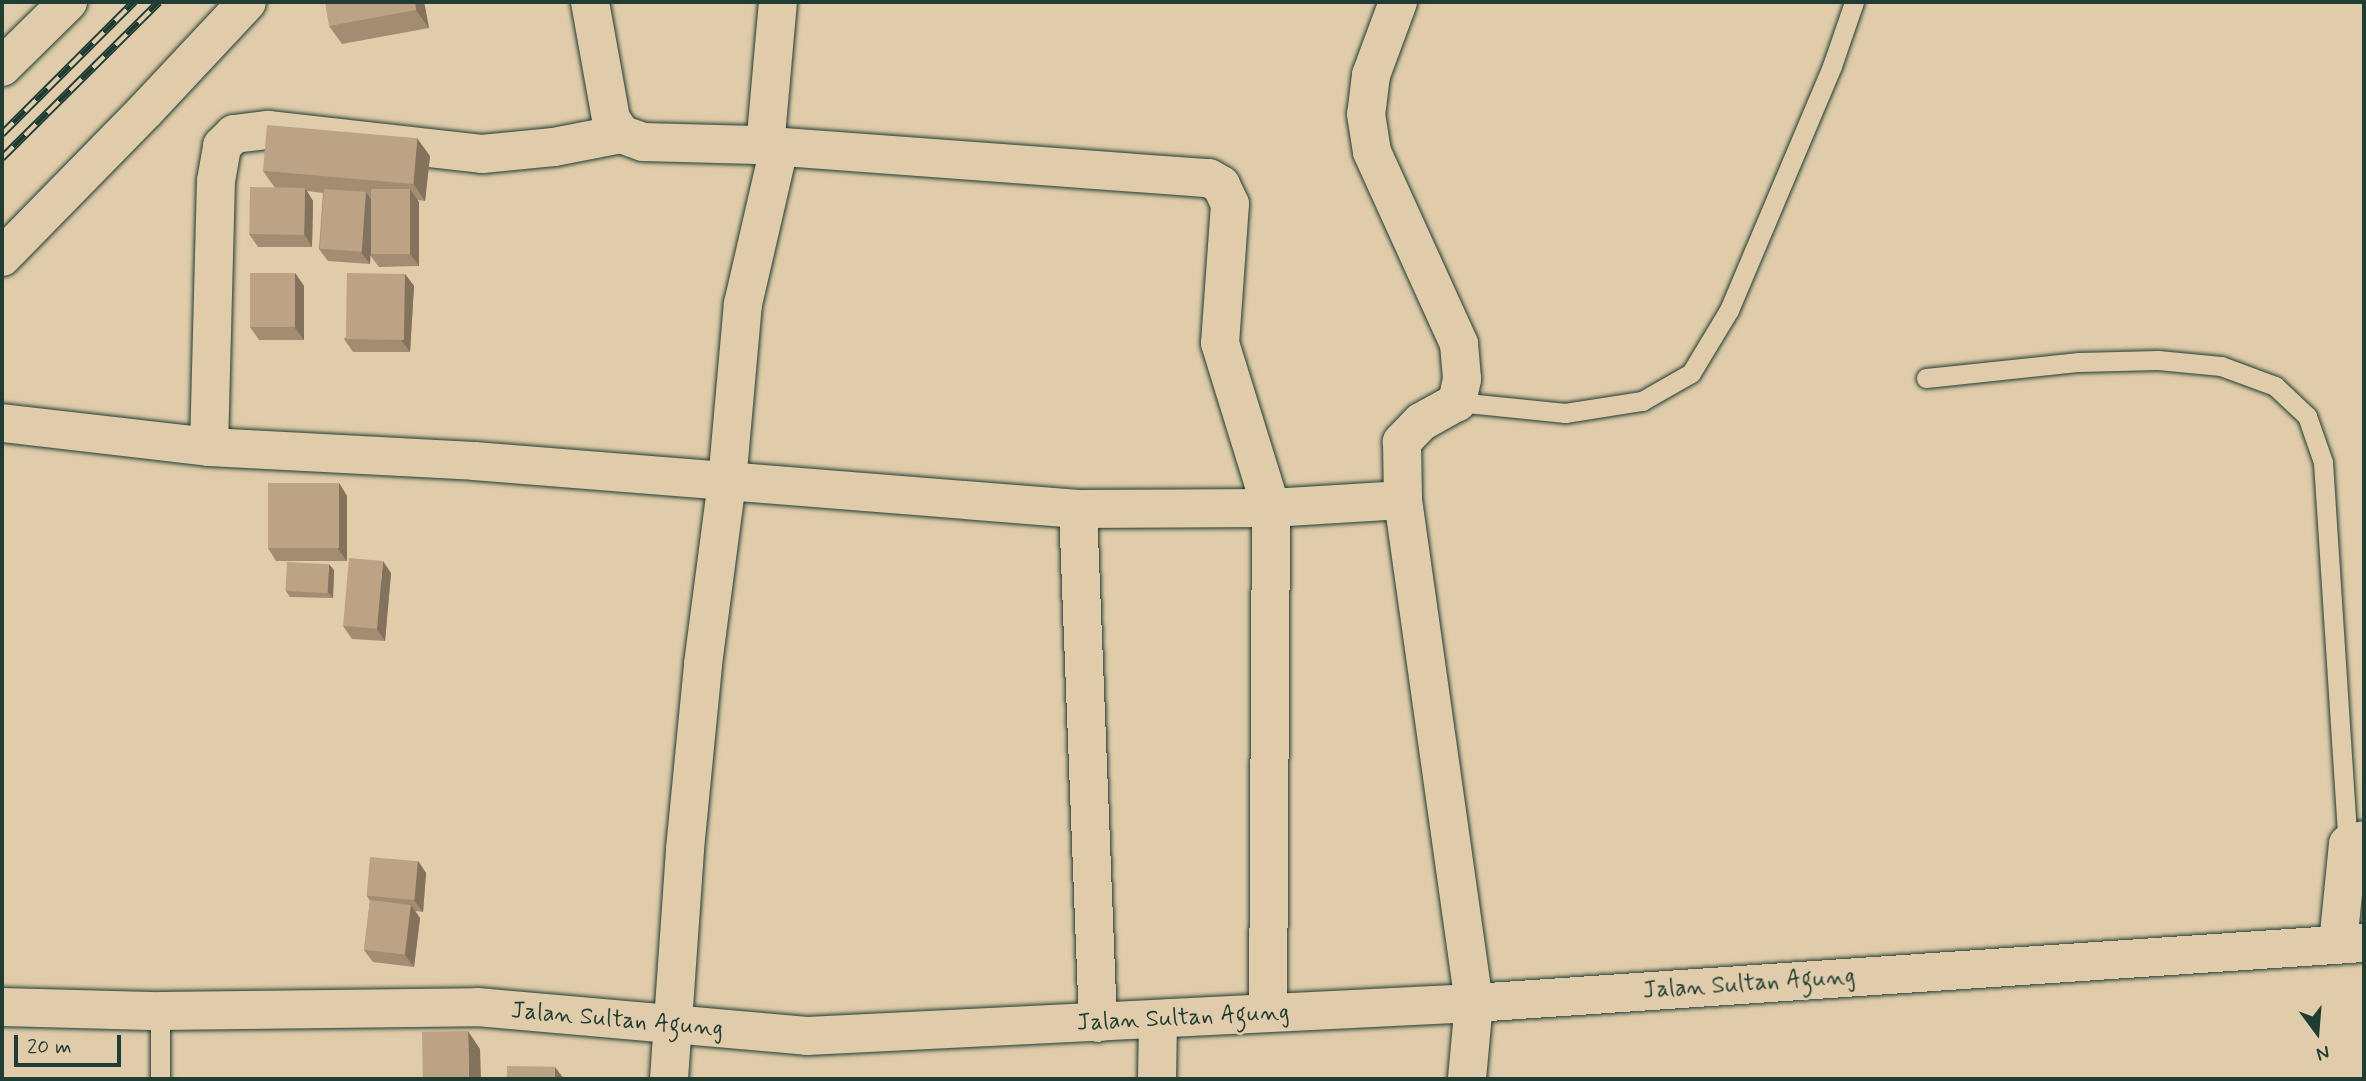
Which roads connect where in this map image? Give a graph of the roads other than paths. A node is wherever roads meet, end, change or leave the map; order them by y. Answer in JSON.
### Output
{"nodes":[{"id":1,"x":68,"y":2,"type":"edge"},
{"id":2,"x":247,"y":2,"type":"edge"},
{"id":3,"x":590,"y":2,"type":"edge"},
{"id":4,"x":778,"y":2,"type":"edge"},
{"id":5,"x":1398,"y":2,"type":"edge"},
{"id":6,"x":1854,"y":2,"type":"edge"},
{"id":7,"x":2,"y":67,"type":"edge"},
{"id":8,"x":621,"y":134,"type":"junction"},
{"id":9,"x":772,"y":147,"type":"junction"},
{"id":10,"x":2,"y":257,"type":"edge"},
{"id":11,"x":1926,"y":378,"type":"dead end"},
{"id":12,"x":1457,"y":402,"type":"junction"},
{"id":13,"x":2,"y":424,"type":"edge"},
{"id":14,"x":209,"y":447,"type":"junction"},
{"id":15,"x":727,"y":482,"type":"junction"},
{"id":16,"x":1403,"y":500,"type":"junction"},
{"id":17,"x":1271,"y":508,"type":"junction"},
{"id":18,"x":1078,"y":509,"type":"junction"},
{"id":19,"x":2356,"y":842,"type":"edge"},
{"id":20,"x":2351,"y":944,"type":"edge"},
{"id":21,"x":1474,"y":1003,"type":"junction"},
{"id":22,"x":2,"y":1007,"type":"edge"},
{"id":23,"x":160,"y":1011,"type":"junction"},
{"id":24,"x":1268,"y":1012,"type":"junction"},
{"id":25,"x":1158,"y":1019,"type":"junction"},
{"id":26,"x":1098,"y":1023,"type":"junction"},
{"id":27,"x":672,"y":1026,"type":"junction"},
{"id":28,"x":160,"y":1079,"type":"edge"},
{"id":29,"x":669,"y":1079,"type":"edge"},
{"id":30,"x":1157,"y":1079,"type":"edge"},
{"id":31,"x":1467,"y":1079,"type":"edge"}],
"edges":[{"from":1,"to":7,"type":"street"},
{"from":2,"to":10,"type":"street"},
{"from":3,"to":8,"type":"street"},
{"from":4,"to":9,"type":"street"},
{"from":5,"to":12,"type":"street"},
{"from":6,"to":12,"type":"lane"},
{"from":8,"to":9,"type":"street"},
{"from":8,"to":14,"type":"street"},
{"from":9,"to":15,"type":"street"},
{"from":9,"to":17,"type":"street"},
{"from":11,"to":19,"type":"lane"},
{"from":12,"to":16,"type":"street"},
{"from":13,"to":14,"type":"street"},
{"from":14,"to":15,"type":"street"},
{"from":15,"to":18,"type":"street"},
{"from":15,"to":27,"type":"street"},
{"from":16,"to":17,"type":"street"},
{"from":16,"to":21,"type":"street"},
{"from":17,"to":18,"type":"street"},
{"from":17,"to":24,"type":"street"},
{"from":18,"to":26,"type":"street"},
{"from":19,"to":20,"type":"street"},
{"from":20,"to":21,"type":"street","name":"Jalan Sultan Agung"},
{"from":21,"to":24,"type":"street","name":"Jalan Sultan Agung"},
{"from":21,"to":31,"type":"street"},
{"from":22,"to":23,"type":"street","name":"Jalan Sultan Agung"},
{"from":23,"to":27,"type":"street","name":"Jalan Sultan Agung"},
{"from":23,"to":28,"type":"lane"},
{"from":24,"to":25,"type":"street","name":"Jalan Sultan Agung"},
{"from":25,"to":26,"type":"street","name":"Jalan Sultan Agung"},
{"from":25,"to":30,"type":"street"},
{"from":26,"to":27,"type":"street","name":"Jalan Sultan Agung"},
{"from":27,"to":29,"type":"street"}]}
